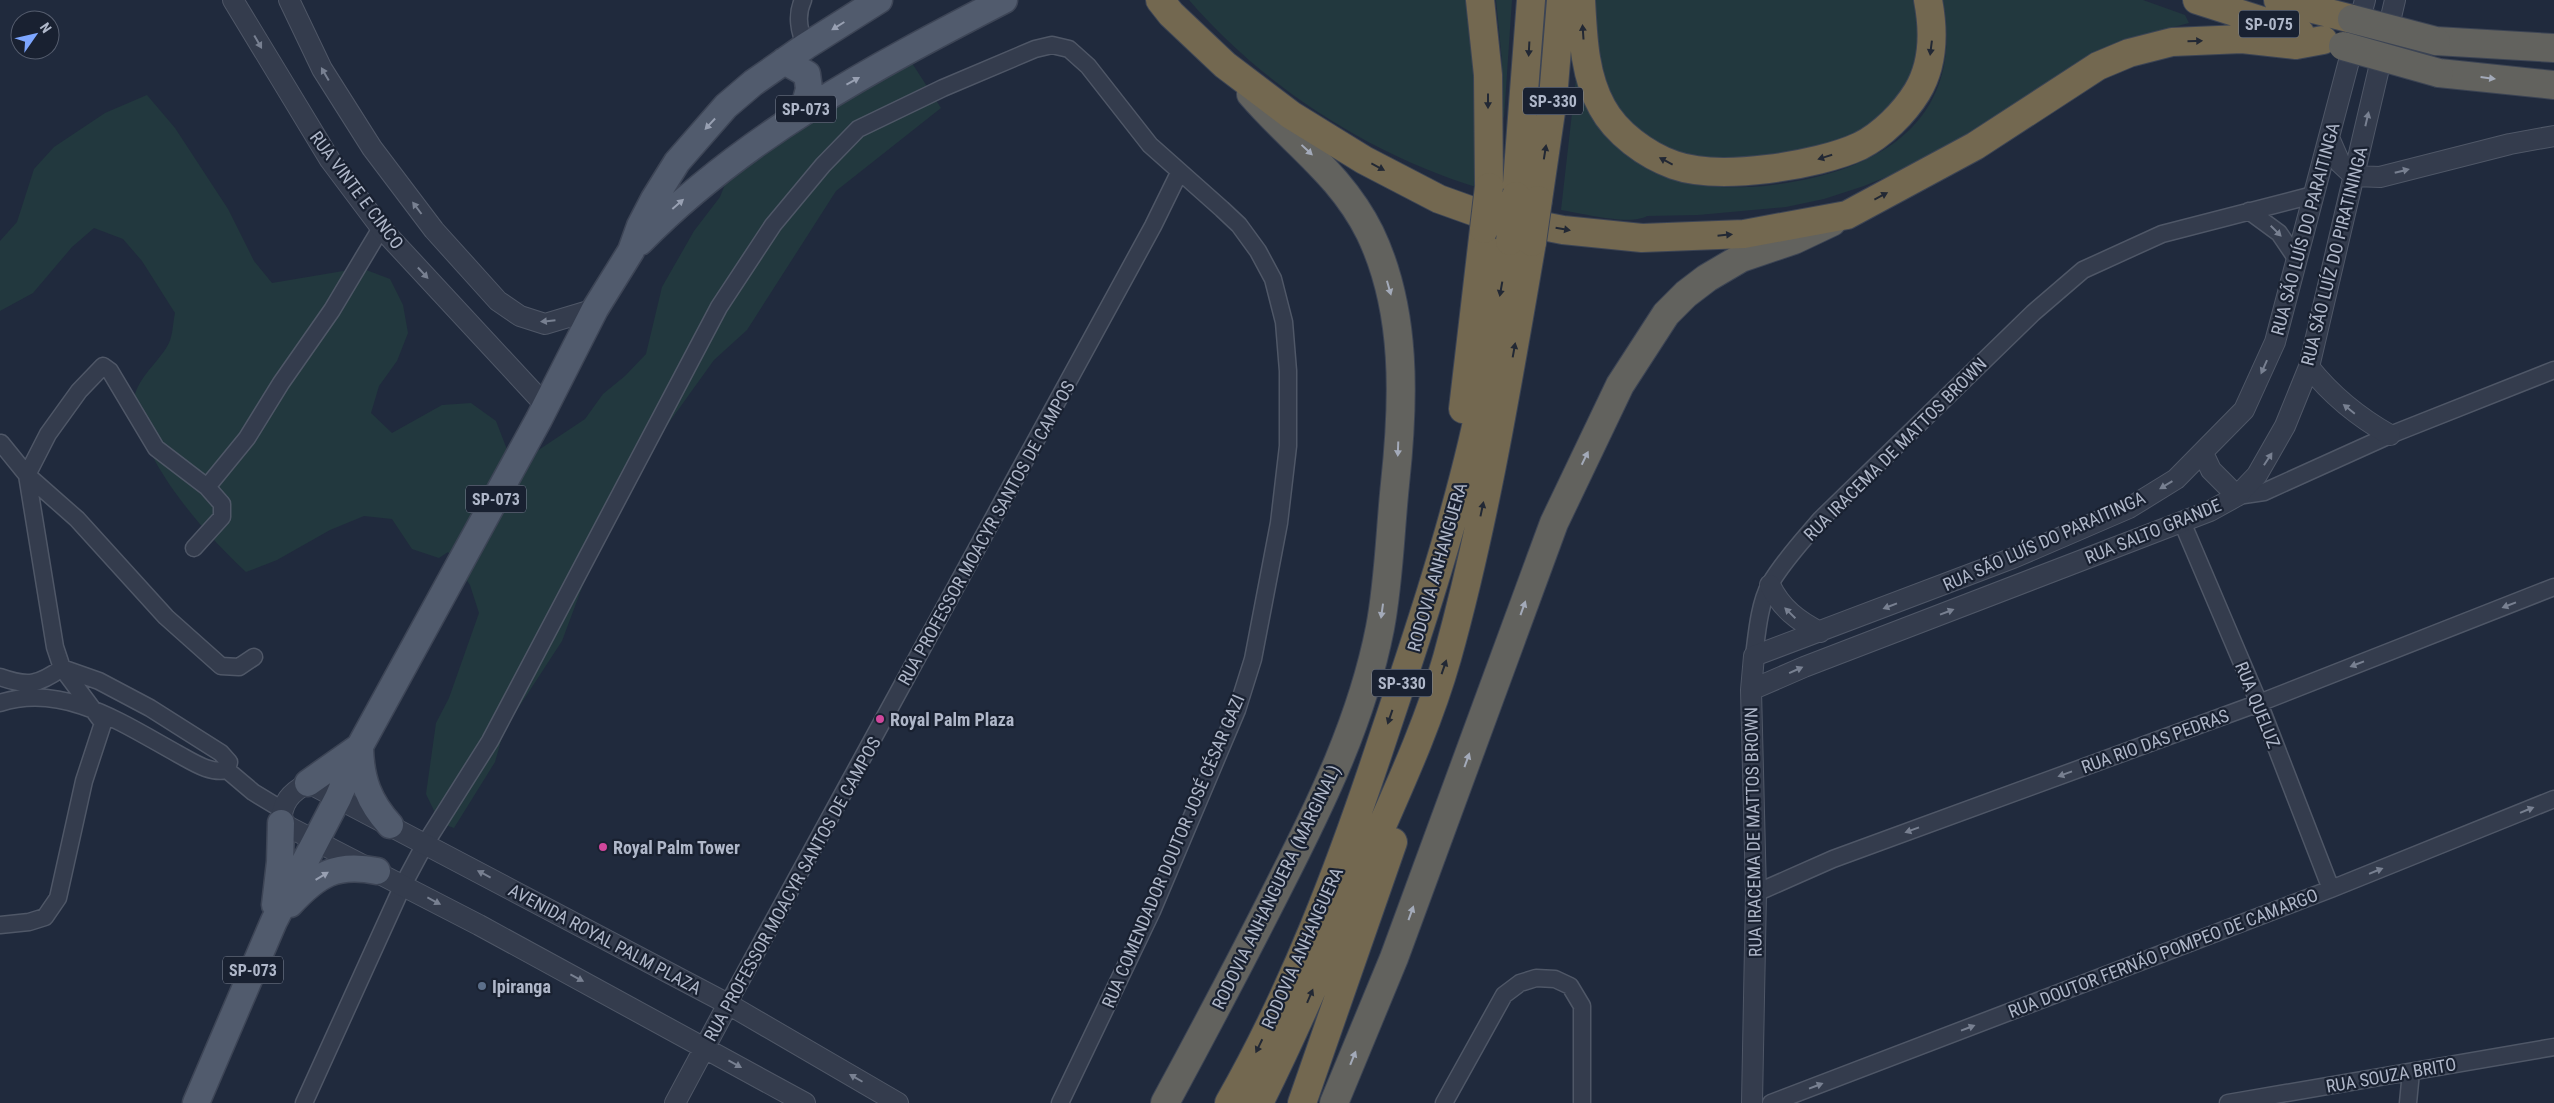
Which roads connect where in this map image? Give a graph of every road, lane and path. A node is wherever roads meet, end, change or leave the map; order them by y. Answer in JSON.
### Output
{"nodes":[{"id":1,"x":233,"y":0,"type":"edge"},
{"id":2,"x":289,"y":0,"type":"edge"},
{"id":3,"x":803,"y":0,"type":"edge"},
{"id":4,"x":879,"y":0,"type":"edge"},
{"id":5,"x":1004,"y":0,"type":"edge"},
{"id":6,"x":1480,"y":0,"type":"edge"},
{"id":7,"x":1531,"y":0,"type":"edge"},
{"id":8,"x":1560,"y":0,"type":"edge"},
{"id":9,"x":1581,"y":0,"type":"edge"},
{"id":10,"x":1928,"y":0,"type":"edge"},
{"id":11,"x":2197,"y":0,"type":"edge"},
{"id":12,"x":2278,"y":0,"type":"edge"},
{"id":13,"x":2395,"y":0,"type":"edge"},
{"id":14,"x":1160,"y":5,"type":"edge"},
{"id":15,"x":2340,"y":8,"type":"edge"},
{"id":16,"x":2333,"y":43,"type":"junction"},
{"id":17,"x":806,"y":46,"type":"junction"},
{"id":18,"x":2548,"y":47,"type":"edge"},
{"id":19,"x":784,"y":61,"type":"junction"},
{"id":20,"x":1225,"y":65,"type":"junction"},
{"id":21,"x":2550,"y":85,"type":"edge"},
{"id":22,"x":803,"y":111,"type":"junction"},
{"id":23,"x":2554,"y":136,"type":"edge"},
{"id":24,"x":2330,"y":140,"type":"junction"},
{"id":25,"x":1179,"y":173,"type":"junction"},
{"id":26,"x":2354,"y":176,"type":"junction"},
{"id":27,"x":2313,"y":195,"type":"junction"},
{"id":28,"x":1527,"y":198,"type":"junction"},
{"id":29,"x":2249,"y":211,"type":"junction"},
{"id":30,"x":1847,"y":215,"type":"junction"},
{"id":31,"x":381,"y":228,"type":"junction"},
{"id":32,"x":1521,"y":242,"type":"junction"},
{"id":33,"x":631,"y":251,"type":"junction"},
{"id":34,"x":2296,"y":258,"type":"junction"},
{"id":35,"x":595,"y":309,"type":"junction"},
{"id":36,"x":2309,"y":367,"type":"junction"},
{"id":37,"x":2554,"y":370,"type":"edge"},
{"id":38,"x":546,"y":406,"type":"junction"},
{"id":39,"x":2390,"y":435,"type":"junction"},
{"id":40,"x":1,"y":443,"type":"edge"},
{"id":41,"x":2203,"y":454,"type":"junction"},
{"id":42,"x":27,"y":475,"type":"junction"},
{"id":43,"x":207,"y":487,"type":"junction"},
{"id":44,"x":2236,"y":496,"type":"junction"},
{"id":45,"x":2182,"y":522,"type":"junction"},
{"id":46,"x":1450,"y":527,"type":"junction"},
{"id":47,"x":194,"y":548,"type":"dead end"},
{"id":48,"x":1770,"y":585,"type":"junction"},
{"id":49,"x":2554,"y":587,"type":"edge"},
{"id":50,"x":1820,"y":632,"type":"junction"},
{"id":51,"x":1754,"y":656,"type":"junction"},
{"id":52,"x":254,"y":657,"type":"dead end"},
{"id":53,"x":62,"y":668,"type":"junction"},
{"id":54,"x":0,"y":677,"type":"edge"},
{"id":55,"x":1751,"y":690,"type":"junction"},
{"id":56,"x":0,"y":703,"type":"edge"},
{"id":57,"x":2259,"y":703,"type":"junction"},
{"id":58,"x":91,"y":708,"type":"junction"},
{"id":59,"x":1418,"y":741,"type":"junction"},
{"id":60,"x":360,"y":746,"type":"junction"},
{"id":61,"x":227,"y":770,"type":"junction"},
{"id":62,"x":308,"y":783,"type":"junction"},
{"id":63,"x":338,"y":798,"type":"junction"},
{"id":64,"x":2554,"y":799,"type":"edge"},
{"id":65,"x":281,"y":816,"type":"junction"},
{"id":66,"x":390,"y":825,"type":"junction"},
{"id":67,"x":316,"y":840,"type":"junction"},
{"id":68,"x":425,"y":844,"type":"junction"},
{"id":69,"x":377,"y":872,"type":"junction"},
{"id":70,"x":403,"y":885,"type":"junction"},
{"id":71,"x":2331,"y":890,"type":"junction"},
{"id":72,"x":1756,"y":894,"type":"junction"},
{"id":73,"x":274,"y":921,"type":"junction"},
{"id":74,"x":0,"y":925,"type":"edge"},
{"id":75,"x":728,"y":1004,"type":"junction"},
{"id":76,"x":2554,"y":1047,"type":"edge"},
{"id":77,"x":705,"y":1048,"type":"junction"},
{"id":78,"x":2411,"y":1072,"type":"junction"},
{"id":79,"x":196,"y":1103,"type":"edge"},
{"id":80,"x":304,"y":1103,"type":"edge"},
{"id":81,"x":675,"y":1103,"type":"edge"},
{"id":82,"x":805,"y":1103,"type":"edge"},
{"id":83,"x":898,"y":1103,"type":"edge"},
{"id":84,"x":1060,"y":1103,"type":"edge"},
{"id":85,"x":1165,"y":1103,"type":"edge"},
{"id":86,"x":1229,"y":1103,"type":"edge"},
{"id":87,"x":1259,"y":1103,"type":"edge"},
{"id":88,"x":1302,"y":1103,"type":"edge"},
{"id":89,"x":1334,"y":1103,"type":"edge"},
{"id":90,"x":1444,"y":1103,"type":"edge"},
{"id":91,"x":1582,"y":1103,"type":"edge"},
{"id":92,"x":1752,"y":1103,"type":"edge"},
{"id":93,"x":1771,"y":1103,"type":"edge"},
{"id":94,"x":2228,"y":1103,"type":"edge"},
{"id":95,"x":2408,"y":1103,"type":"edge"}],
"edges":[{"from":1,"to":31,"type":"street","name":"RUA VINTE E CINCO","one_way":true},
{"from":35,"to":2,"type":"street","one_way":true},
{"from":3,"to":17,"type":"street"},
{"from":4,"to":17,"type":"main road","number":"SP-073","one_way":true},
{"from":22,"to":5,"type":"main road","number":"SP-073","one_way":true},
{"from":6,"to":46,"type":"highway","one_way":true,"bridge":true},
{"from":7,"to":28,"type":"highway","name":"RODOVIA ANHANGUERA","number":"SP-330","one_way":true},
{"from":28,"to":8,"type":"highway","name":"RODOVIA ANHANGUERA","number":"SP-330","one_way":true},
{"from":10,"to":9,"type":"highway","one_way":true},
{"from":11,"to":16,"type":"highway","number":"SP-075"},
{"from":12,"to":15,"type":"highway","number":"SP-075"},
{"from":26,"to":13,"type":"street","name":"RUA SÃO LUÍZ DO PIRATININGA","one_way":true},
{"from":14,"to":20,"type":"highway"},
{"from":15,"to":18,"type":"highway","bridge":true},
{"from":15,"to":24,"type":"street","name":"RUA SÃO LUÍS DO PARAITINGA"},
{"from":16,"to":21,"type":"highway","one_way":true,"bridge":true},
{"from":30,"to":16,"type":"highway","one_way":true},
{"from":17,"to":19,"type":"main road","number":"SP-073"},
{"from":19,"to":22,"type":"main road"},
{"from":19,"to":33,"type":"main road","number":"SP-073","one_way":true},
{"from":20,"to":30,"type":"highway","one_way":true},
{"from":20,"to":85,"type":"highway","name":"RODOVIA ANHANGUERA (MARGINAL)","one_way":true},
{"from":33,"to":22,"type":"main road","number":"SP-073","one_way":true},
{"from":26,"to":23,"type":"street","one_way":true},
{"from":24,"to":26,"type":"street"},
{"from":24,"to":27,"type":"street","name":"RUA SÃO LUÍS DO PARAITINGA"},
{"from":25,"to":68,"type":"street","name":"RUA COMENDADOR DOUTOR JOSÉ CÉSAR GAZI"},
{"from":25,"to":75,"type":"street","name":"RUA PROFESSOR MOACYR SANTOS DE CAMPOS"},
{"from":25,"to":84,"type":"street","name":"RUA COMENDADOR DOUTOR JOSÉ CÉSAR GAZI"},
{"from":26,"to":36,"type":"street","name":"RUA SÃO LUÍZ DO PIRATININGA"},
{"from":27,"to":29,"type":"street","name":"RUA IRACEMA DE MATTOS BROWN"},
{"from":27,"to":34,"type":"street","name":"RUA SÃO LUÍS DO PARAITINGA"},
{"from":28,"to":32,"type":"highway","name":"RODOVIA ANHANGUERA","number":"SP-330","bridge":true},
{"from":29,"to":34,"type":"street","one_way":true},
{"from":29,"to":48,"type":"street","name":"RUA IRACEMA DE MATTOS BROWN"},
{"from":89,"to":30,"type":"highway","one_way":true},
{"from":31,"to":38,"type":"street","name":"RUA VINTE E CINCO","one_way":true},
{"from":31,"to":43,"type":"street"},
{"from":32,"to":46,"type":"highway","name":"RODOVIA ANHANGUERA","number":"SP-330","one_way":true},
{"from":59,"to":32,"type":"highway","name":"RODOVIA ANHANGUERA","number":"SP-330","one_way":true},
{"from":33,"to":35,"type":"main road","number":"SP-073"},
{"from":34,"to":41,"type":"street","name":"RUA SÃO LUÍS DO PARAITINGA","one_way":true},
{"from":35,"to":38,"type":"main road","number":"SP-073"},
{"from":39,"to":36,"type":"street","one_way":true},
{"from":44,"to":36,"type":"street","name":"RUA SÃO LUÍZ DO PIRATININGA","one_way":true},
{"from":37,"to":39,"type":"street","name":"RUA SALTO GRANDE"},
{"from":38,"to":60,"type":"main road","number":"SP-073"},
{"from":39,"to":44,"type":"street","name":"RUA SALTO GRANDE"},
{"from":40,"to":42,"type":"street"},
{"from":41,"to":44,"type":"street"},
{"from":41,"to":50,"type":"street","name":"RUA SÃO LUÍS DO PARAITINGA","one_way":true},
{"from":42,"to":43,"type":"street"},
{"from":42,"to":52,"type":"street"},
{"from":42,"to":53,"type":"street"},
{"from":43,"to":47,"type":"street"},
{"from":44,"to":45,"type":"street","name":"RUA SALTO GRANDE"},
{"from":55,"to":45,"type":"street","name":"RUA SALTO GRANDE","one_way":true},
{"from":45,"to":57,"type":"street","name":"RUA QUELUZ"},
{"from":46,"to":86,"type":"highway","name":"RODOVIA ANHANGUERA","number":"SP-330","one_way":true},
{"from":50,"to":48,"type":"street","one_way":true},
{"from":48,"to":51,"type":"street","name":"RUA IRACEMA DE MATTOS BROWN"},
{"from":49,"to":57,"type":"street","name":"RUA RIO DAS PEDRAS","one_way":true},
{"from":50,"to":51,"type":"street","name":"RUA SÃO LUÍS DO PARAITINGA"},
{"from":51,"to":55,"type":"street","name":"RUA IRACEMA DE MATTOS BROWN"},
{"from":53,"to":54,"type":"street"},
{"from":53,"to":58,"type":"street"},
{"from":53,"to":61,"type":"street"},
{"from":55,"to":72,"type":"street","name":"RUA IRACEMA DE MATTOS BROWN"},
{"from":56,"to":58,"type":"street"},
{"from":57,"to":71,"type":"street","name":"RUA QUELUZ"},
{"from":57,"to":72,"type":"street","name":"RUA RIO DAS PEDRAS","one_way":true},
{"from":58,"to":61,"type":"street"},
{"from":58,"to":74,"type":"street"},
{"from":87,"to":59,"type":"highway","name":"RODOVIA ANHANGUERA","number":"SP-330","one_way":true},
{"from":59,"to":88,"type":"highway"},
{"from":60,"to":62,"type":"main road"},
{"from":60,"to":63,"type":"main road","number":"SP-073"},
{"from":60,"to":66,"type":"main road"},
{"from":61,"to":65,"type":"street"},
{"from":62,"to":63,"type":"street","name":"AVENIDA ROYAL PALM PLAZA"},
{"from":62,"to":65,"type":"street"},
{"from":63,"to":66,"type":"street","name":"AVENIDA ROYAL PALM PLAZA"},
{"from":63,"to":67,"type":"main road","number":"SP-073"},
{"from":71,"to":64,"type":"street","name":"RUA DOUTOR FERNÃO POMPEO DE CAMARGO","one_way":true},
{"from":65,"to":67,"type":"street"},
{"from":65,"to":73,"type":"main road"},
{"from":66,"to":68,"type":"street","name":"AVENIDA ROYAL PALM PLAZA"},
{"from":67,"to":69,"type":"street"},
{"from":67,"to":73,"type":"main road","number":"SP-073"},
{"from":68,"to":70,"type":"street","name":"RUA COMENDADOR DOUTOR JOSÉ CÉSAR GAZI"},
{"from":75,"to":68,"type":"street","name":"AVENIDA ROYAL PALM PLAZA","one_way":true},
{"from":69,"to":70,"type":"street"},
{"from":73,"to":69,"type":"main road","one_way":true},
{"from":70,"to":77,"type":"street","one_way":true},
{"from":70,"to":80,"type":"street","name":"RUA COMENDADOR DOUTOR JOSÉ CÉSAR GAZI"},
{"from":93,"to":71,"type":"street","name":"RUA DOUTOR FERNÃO POMPEO DE CAMARGO","one_way":true},
{"from":72,"to":92,"type":"street","name":"RUA IRACEMA DE MATTOS BROWN"},
{"from":73,"to":79,"type":"main road","number":"SP-073"},
{"from":75,"to":77,"type":"street","name":"RUA PROFESSOR MOACYR SANTOS DE CAMPOS"},
{"from":83,"to":75,"type":"street","name":"AVENIDA ROYAL PALM PLAZA","one_way":true},
{"from":76,"to":78,"type":"street","name":"RUA SOUZA BRITO"},
{"from":77,"to":81,"type":"street","name":"RUA PROFESSOR MOACYR SANTOS DE CAMPOS"},
{"from":77,"to":82,"type":"street","one_way":true},
{"from":78,"to":94,"type":"street","name":"RUA SOUZA BRITO"},
{"from":78,"to":95,"type":"street"},
{"from":90,"to":91,"type":"street"}]}
